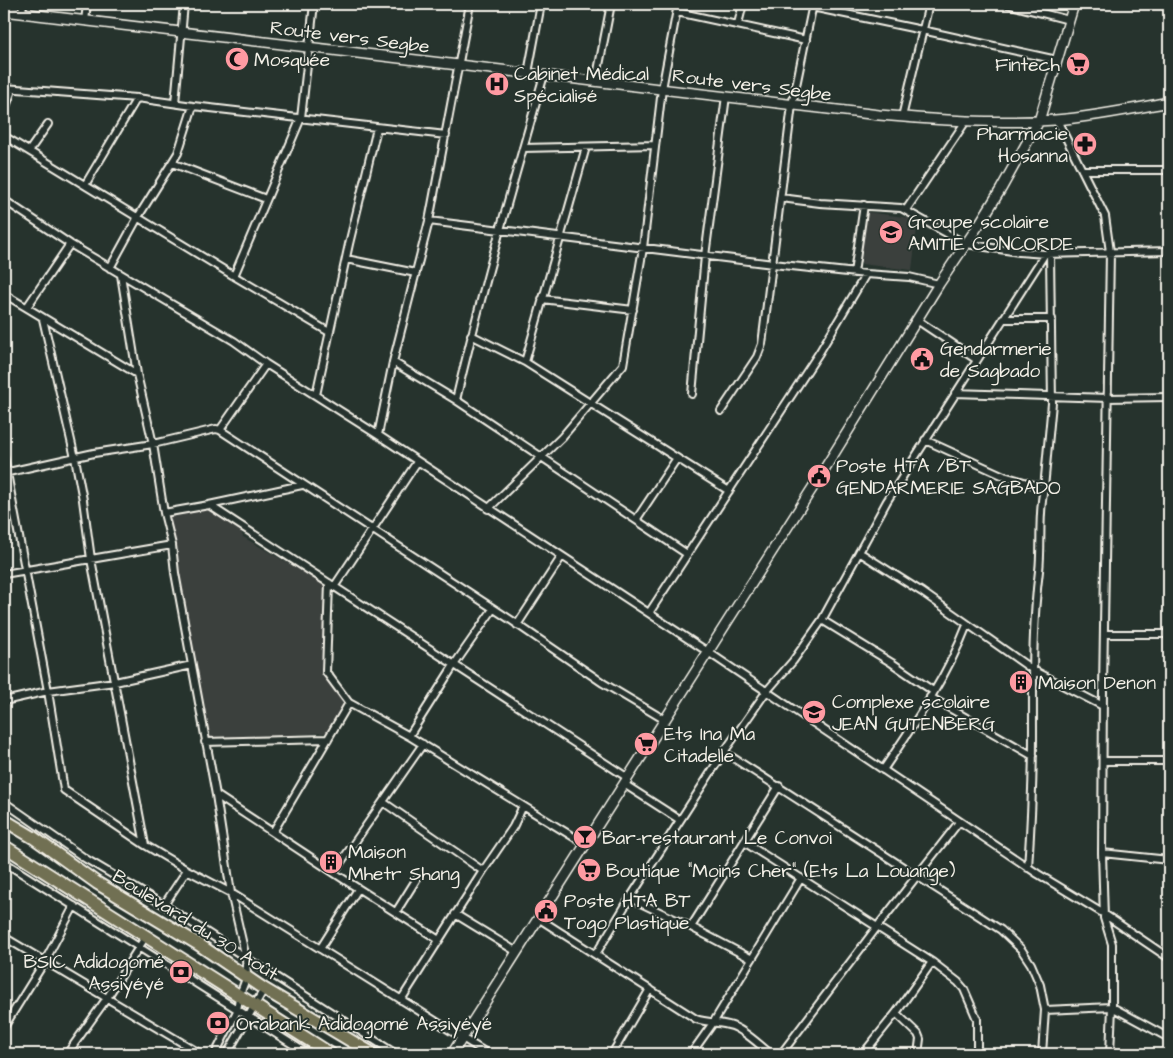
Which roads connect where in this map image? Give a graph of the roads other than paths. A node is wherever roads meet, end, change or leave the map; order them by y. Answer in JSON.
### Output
{"nodes":[{"id":1,"x":87,"y":4,"type":"edge"},
{"id":2,"x":184,"y":4,"type":"edge"},
{"id":3,"x":314,"y":4,"type":"edge"},
{"id":4,"x":470,"y":4,"type":"edge"},
{"id":5,"x":541,"y":4,"type":"edge"},
{"id":6,"x":611,"y":4,"type":"edge"},
{"id":7,"x":678,"y":4,"type":"edge"},
{"id":8,"x":743,"y":4,"type":"edge"},
{"id":9,"x":929,"y":4,"type":"edge"},
{"id":10,"x":1007,"y":4,"type":"edge"},
{"id":11,"x":1074,"y":4,"type":"edge"},
{"id":12,"x":813,"y":6,"type":"edge"},
{"id":13,"x":22,"y":8,"type":"edge"},
{"id":14,"x":4,"y":11,"type":"edge"},
{"id":15,"x":677,"y":12,"type":"junction"},
{"id":16,"x":1069,"y":20,"type":"junction"},
{"id":17,"x":85,"y":21,"type":"junction"},
{"id":18,"x":738,"y":24,"type":"junction"},
{"id":19,"x":922,"y":30,"type":"junction"},
{"id":20,"x":180,"y":33,"type":"junction"},
{"id":21,"x":806,"y":40,"type":"junction"},
{"id":22,"x":309,"y":48,"type":"junction"},
{"id":23,"x":1057,"y":60,"type":"junction"},
{"id":24,"x":459,"y":65,"type":"junction"},
{"id":25,"x":528,"y":73,"type":"junction"},
{"id":26,"x":544,"y":75,"type":"junction"},
{"id":27,"x":596,"y":81,"type":"junction"},
{"id":28,"x":4,"y":88,"type":"edge"},
{"id":29,"x":15,"y":89,"type":"junction"},
{"id":30,"x":662,"y":89,"type":"junction"},
{"id":31,"x":726,"y":96,"type":"junction"},
{"id":32,"x":137,"y":98,"type":"junction"},
{"id":33,"x":1169,"y":102,"type":"edge"},
{"id":34,"x":174,"y":103,"type":"junction"},
{"id":35,"x":792,"y":105,"type":"junction"},
{"id":36,"x":193,"y":106,"type":"junction"},
{"id":37,"x":4,"y":112,"type":"edge"},
{"id":38,"x":902,"y":117,"type":"junction"},
{"id":39,"x":301,"y":118,"type":"junction"},
{"id":40,"x":1039,"y":120,"type":"junction"},
{"id":41,"x":1057,"y":120,"type":"junction"},
{"id":42,"x":966,"y":121,"type":"junction"},
{"id":43,"x":48,"y":124,"type":"dead end"},
{"id":44,"x":377,"y":128,"type":"junction"},
{"id":45,"x":446,"y":135,"type":"junction"},
{"id":46,"x":4,"y":136,"type":"edge"},
{"id":47,"x":654,"y":145,"type":"junction"},
{"id":48,"x":586,"y":147,"type":"junction"},
{"id":49,"x":523,"y":148,"type":"junction"},
{"id":50,"x":29,"y":151,"type":"junction"},
{"id":51,"x":172,"y":163,"type":"junction"},
{"id":52,"x":1082,"y":170,"type":"junction"},
{"id":53,"x":1169,"y":170,"type":"edge"},
{"id":54,"x":85,"y":186,"type":"junction"},
{"id":55,"x":781,"y":198,"type":"junction"},
{"id":56,"x":4,"y":200,"type":"edge"},
{"id":57,"x":266,"y":200,"type":"junction"},
{"id":58,"x":864,"y":205,"type":"junction"},
{"id":59,"x":906,"y":210,"type":"junction"},
{"id":60,"x":138,"y":218,"type":"junction"},
{"id":61,"x":429,"y":221,"type":"junction"},
{"id":62,"x":500,"y":230,"type":"junction"},
{"id":63,"x":560,"y":238,"type":"junction"},
{"id":64,"x":70,"y":244,"type":"junction"},
{"id":65,"x":966,"y":244,"type":"junction"},
{"id":66,"x":643,"y":248,"type":"junction"},
{"id":67,"x":1169,"y":251,"type":"edge"},
{"id":68,"x":1110,"y":252,"type":"junction"},
{"id":69,"x":1047,"y":254,"type":"junction"},
{"id":70,"x":705,"y":256,"type":"junction"},
{"id":71,"x":346,"y":259,"type":"junction"},
{"id":72,"x":772,"y":264,"type":"junction"},
{"id":73,"x":110,"y":268,"type":"junction"},
{"id":74,"x":416,"y":273,"type":"junction"},
{"id":75,"x":854,"y":273,"type":"junction"},
{"id":76,"x":866,"y":274,"type":"junction"},
{"id":77,"x":121,"y":275,"type":"junction"},
{"id":78,"x":234,"y":276,"type":"junction"},
{"id":79,"x":939,"y":284,"type":"junction"},
{"id":80,"x":4,"y":294,"type":"edge"},
{"id":81,"x":542,"y":299,"type":"junction"},
{"id":82,"x":27,"y":308,"type":"junction"},
{"id":83,"x":633,"y":310,"type":"junction"},
{"id":84,"x":43,"y":319,"type":"junction"},
{"id":85,"x":1003,"y":319,"type":"junction"},
{"id":86,"x":1052,"y":319,"type":"junction"},
{"id":87,"x":917,"y":320,"type":"junction"},
{"id":88,"x":329,"y":332,"type":"junction"},
{"id":89,"x":472,"y":335,"type":"junction"},
{"id":90,"x":976,"y":360,"type":"junction"},
{"id":91,"x":393,"y":362,"type":"junction"},
{"id":92,"x":525,"y":362,"type":"junction"},
{"id":93,"x":266,"y":364,"type":"junction"},
{"id":94,"x":137,"y":374,"type":"junction"},
{"id":95,"x":956,"y":393,"type":"junction"},
{"id":96,"x":692,"y":394,"type":"dead end"},
{"id":97,"x":316,"y":395,"type":"junction"},
{"id":98,"x":1051,"y":396,"type":"junction"},
{"id":99,"x":1169,"y":397,"type":"edge"},
{"id":100,"x":1108,"y":398,"type":"junction"},
{"id":101,"x":456,"y":400,"type":"junction"},
{"id":102,"x":590,"y":404,"type":"junction"},
{"id":103,"x":722,"y":411,"type":"dead end"},
{"id":104,"x":220,"y":430,"type":"junction"},
{"id":105,"x":378,"y":435,"type":"junction"},
{"id":106,"x":925,"y":440,"type":"junction"},
{"id":107,"x":153,"y":444,"type":"junction"},
{"id":108,"x":4,"y":457,"type":"edge"},
{"id":109,"x":542,"y":457,"type":"junction"},
{"id":110,"x":75,"y":458,"type":"junction"},
{"id":111,"x":677,"y":458,"type":"junction"},
{"id":112,"x":417,"y":462,"type":"junction"},
{"id":113,"x":5,"y":473,"type":"edge"},
{"id":114,"x":302,"y":485,"type":"junction"},
{"id":115,"x":1044,"y":488,"type":"junction"},
{"id":116,"x":729,"y":491,"type":"junction"},
{"id":117,"x":209,"y":505,"type":"junction"},
{"id":118,"x":488,"y":509,"type":"junction"},
{"id":119,"x":164,"y":513,"type":"junction"},
{"id":120,"x":636,"y":520,"type":"junction"},
{"id":121,"x":372,"y":530,"type":"junction"},
{"id":122,"x":172,"y":545,"type":"junction"},
{"id":123,"x":859,"y":552,"type":"junction"},
{"id":124,"x":688,"y":554,"type":"junction"},
{"id":125,"x":562,"y":556,"type":"junction"},
{"id":126,"x":90,"y":559,"type":"junction"},
{"id":127,"x":25,"y":571,"type":"junction"},
{"id":128,"x":4,"y":574,"type":"edge"},
{"id":129,"x":332,"y":585,"type":"junction"},
{"id":130,"x":493,"y":609,"type":"junction"},
{"id":131,"x":649,"y":614,"type":"junction"},
{"id":132,"x":822,"y":620,"type":"junction"},
{"id":133,"x":517,"y":624,"type":"junction"},
{"id":134,"x":967,"y":625,"type":"junction"},
{"id":135,"x":1104,"y":634,"type":"junction"},
{"id":136,"x":1169,"y":634,"type":"edge"},
{"id":137,"x":1169,"y":650,"type":"edge"},
{"id":138,"x":708,"y":652,"type":"junction"},
{"id":139,"x":454,"y":665,"type":"junction"},
{"id":140,"x":192,"y":666,"type":"junction"},
{"id":141,"x":1033,"y":670,"type":"junction"},
{"id":142,"x":114,"y":682,"type":"junction"},
{"id":143,"x":48,"y":691,"type":"junction"},
{"id":144,"x":766,"y":692,"type":"junction"},
{"id":145,"x":932,"y":694,"type":"junction"},
{"id":146,"x":4,"y":700,"type":"edge"},
{"id":147,"x":349,"y":703,"type":"junction"},
{"id":148,"x":1103,"y":706,"type":"junction"},
{"id":149,"x":665,"y":720,"type":"junction"},
{"id":150,"x":409,"y":736,"type":"junction"},
{"id":151,"x":328,"y":739,"type":"junction"},
{"id":152,"x":205,"y":742,"type":"junction"},
{"id":153,"x":423,"y":744,"type":"junction"},
{"id":154,"x":724,"y":752,"type":"junction"},
{"id":155,"x":1033,"y":756,"type":"junction"},
{"id":156,"x":1103,"y":761,"type":"junction"},
{"id":157,"x":1169,"y":761,"type":"edge"},
{"id":158,"x":884,"y":770,"type":"junction"},
{"id":159,"x":626,"y":781,"type":"junction"},
{"id":160,"x":779,"y":786,"type":"junction"},
{"id":161,"x":216,"y":795,"type":"junction"},
{"id":162,"x":4,"y":802,"type":"edge"},
{"id":163,"x":383,"y":802,"type":"junction"},
{"id":164,"x":524,"y":806,"type":"junction"},
{"id":165,"x":4,"y":820,"type":"edge"},
{"id":166,"x":680,"y":820,"type":"junction"},
{"id":167,"x":959,"y":822,"type":"junction"},
{"id":168,"x":273,"y":832,"type":"junction"},
{"id":169,"x":744,"y":842,"type":"junction"},
{"id":170,"x":586,"y":844,"type":"junction"},
{"id":171,"x":145,"y":845,"type":"junction"},
{"id":172,"x":4,"y":846,"type":"edge"},
{"id":173,"x":1102,"y":853,"type":"junction"},
{"id":174,"x":1169,"y":860,"type":"edge"},
{"id":175,"x":4,"y":862,"type":"edge"},
{"id":176,"x":1028,"y":868,"type":"junction"},
{"id":177,"x":186,"y":870,"type":"junction"},
{"id":178,"x":483,"y":871,"type":"junction"},
{"id":179,"x":334,"y":872,"type":"junction"},
{"id":180,"x":917,"y":875,"type":"junction"},
{"id":181,"x":801,"y":878,"type":"junction"},
{"id":182,"x":416,"y":880,"type":"dead end"},
{"id":183,"x":358,"y":889,"type":"junction"},
{"id":184,"x":232,"y":893,"type":"junction"},
{"id":185,"x":630,"y":898,"type":"junction"},
{"id":186,"x":164,"y":905,"type":"junction"},
{"id":187,"x":74,"y":906,"type":"junction"},
{"id":188,"x":396,"y":912,"type":"junction"},
{"id":189,"x":455,"y":914,"type":"junction"},
{"id":190,"x":1104,"y":914,"type":"junction"},
{"id":191,"x":538,"y":918,"type":"junction"},
{"id":192,"x":158,"y":919,"type":"junction"},
{"id":193,"x":691,"y":927,"type":"junction"},
{"id":194,"x":877,"y":927,"type":"junction"},
{"id":195,"x":146,"y":936,"type":"junction"},
{"id":196,"x":4,"y":937,"type":"edge"},
{"id":197,"x":439,"y":940,"type":"junction"},
{"id":198,"x":139,"y":948,"type":"junction"},
{"id":199,"x":320,"y":949,"type":"junction"},
{"id":200,"x":517,"y":952,"type":"junction"},
{"id":201,"x":596,"y":954,"type":"junction"},
{"id":202,"x":246,"y":958,"type":"junction"},
{"id":203,"x":1169,"y":958,"type":"edge"},
{"id":204,"x":752,"y":959,"type":"junction"},
{"id":205,"x":45,"y":961,"type":"junction"},
{"id":206,"x":932,"y":962,"type":"junction"},
{"id":207,"x":247,"y":976,"type":"junction"},
{"id":208,"x":264,"y":989,"type":"junction"},
{"id":209,"x":650,"y":989,"type":"junction"},
{"id":210,"x":239,"y":997,"type":"junction"},
{"id":211,"x":107,"y":998,"type":"junction"},
{"id":212,"x":400,"y":1000,"type":"junction"},
{"id":213,"x":254,"y":1006,"type":"junction"},
{"id":214,"x":1112,"y":1007,"type":"junction"},
{"id":215,"x":237,"y":1010,"type":"junction"},
{"id":216,"x":1044,"y":1010,"type":"junction"},
{"id":217,"x":896,"y":1013,"type":"junction"},
{"id":218,"x":249,"y":1018,"type":"junction"},
{"id":219,"x":713,"y":1023,"type":"junction"},
{"id":220,"x":4,"y":1027,"type":"edge"},
{"id":221,"x":462,"y":1038,"type":"junction"},
{"id":222,"x":1169,"y":1038,"type":"edge"},
{"id":223,"x":68,"y":1054,"type":"edge"},
{"id":224,"x":201,"y":1054,"type":"edge"},
{"id":225,"x":215,"y":1054,"type":"edge"},
{"id":226,"x":227,"y":1054,"type":"edge"},
{"id":227,"x":308,"y":1054,"type":"edge"},
{"id":228,"x":331,"y":1054,"type":"edge"},
{"id":229,"x":373,"y":1054,"type":"edge"},
{"id":230,"x":396,"y":1054,"type":"edge"},
{"id":231,"x":452,"y":1054,"type":"edge"},
{"id":232,"x":488,"y":1054,"type":"edge"},
{"id":233,"x":612,"y":1054,"type":"edge"},
{"id":234,"x":691,"y":1054,"type":"edge"},
{"id":235,"x":771,"y":1054,"type":"edge"},
{"id":236,"x":781,"y":1054,"type":"edge"},
{"id":237,"x":863,"y":1054,"type":"edge"},
{"id":238,"x":918,"y":1054,"type":"edge"},
{"id":239,"x":977,"y":1054,"type":"edge"},
{"id":240,"x":1042,"y":1054,"type":"edge"},
{"id":241,"x":1110,"y":1054,"type":"edge"}],
"edges":[{"from":1,"to":17,"type":"street"},
{"from":2,"to":20,"type":"street"},
{"from":3,"to":22,"type":"street"},
{"from":4,"to":24,"type":"street"},
{"from":5,"to":25,"type":"street"},
{"from":6,"to":27,"type":"street"},
{"from":7,"to":15,"type":"street"},
{"from":8,"to":18,"type":"street"},
{"from":9,"to":19,"type":"street"},
{"from":10,"to":16,"type":"street"},
{"from":11,"to":16,"type":"street"},
{"from":12,"to":19,"type":"street"},
{"from":12,"to":21,"type":"street"},
{"from":13,"to":14,"type":"street","name":"Route vers Segbe"},
{"from":13,"to":17,"type":"street","name":"Route vers Segbe"},
{"from":15,"to":18,"type":"street"},
{"from":15,"to":30,"type":"street"},
{"from":16,"to":23,"type":"street"},
{"from":17,"to":20,"type":"street","name":"Route vers Segbe"},
{"from":18,"to":21,"type":"street"},
{"from":19,"to":23,"type":"street"},
{"from":19,"to":38,"type":"street"},
{"from":20,"to":22,"type":"street","name":"Route vers Segbe"},
{"from":20,"to":34,"type":"street"},
{"from":21,"to":35,"type":"street"},
{"from":22,"to":24,"type":"street","name":"Route vers Segbe"},
{"from":22,"to":39,"type":"street"},
{"from":23,"to":40,"type":"street"},
{"from":24,"to":25,"type":"street","name":"Route vers Segbe"},
{"from":24,"to":45,"type":"street"},
{"from":25,"to":26,"type":"street","name":"Route vers Segbe"},
{"from":26,"to":27,"type":"street","name":"Route vers Segbe"},
{"from":26,"to":49,"type":"street"},
{"from":27,"to":30,"type":"street","name":"Route vers Segbe"},
{"from":28,"to":29,"type":"street"},
{"from":29,"to":32,"type":"street"},
{"from":29,"to":37,"type":"street"},
{"from":30,"to":31,"type":"street","name":"Route vers Segbe"},
{"from":30,"to":47,"type":"street"},
{"from":31,"to":35,"type":"street","name":"Route vers Segbe"},
{"from":31,"to":70,"type":"street"},
{"from":32,"to":34,"type":"street"},
{"from":32,"to":54,"type":"street"},
{"from":33,"to":41,"type":"street","name":"Route vers Segbe"},
{"from":34,"to":36,"type":"street"},
{"from":35,"to":38,"type":"street","name":"Route vers Segbe"},
{"from":35,"to":55,"type":"street"},
{"from":36,"to":39,"type":"street"},
{"from":36,"to":51,"type":"street"},
{"from":38,"to":42,"type":"street","name":"Route vers Segbe"},
{"from":39,"to":44,"type":"street"},
{"from":39,"to":57,"type":"street"},
{"from":40,"to":41,"type":"street","name":"Route vers Segbe"},
{"from":40,"to":42,"type":"street","name":"Route vers Segbe"},
{"from":40,"to":65,"type":"street"},
{"from":41,"to":52,"type":"street"},
{"from":42,"to":59,"type":"street"},
{"from":43,"to":50,"type":"street"},
{"from":44,"to":45,"type":"street"},
{"from":44,"to":71,"type":"street"},
{"from":45,"to":61,"type":"street"},
{"from":46,"to":50,"type":"street"},
{"from":47,"to":48,"type":"street"},
{"from":47,"to":66,"type":"street"},
{"from":48,"to":49,"type":"street"},
{"from":48,"to":63,"type":"street"},
{"from":49,"to":62,"type":"street"},
{"from":50,"to":54,"type":"street"},
{"from":51,"to":57,"type":"street"},
{"from":51,"to":60,"type":"street"},
{"from":52,"to":53,"type":"street"},
{"from":52,"to":68,"type":"street"},
{"from":54,"to":60,"type":"street"},
{"from":55,"to":58,"type":"street"},
{"from":55,"to":72,"type":"street"},
{"from":56,"to":64,"type":"street"},
{"from":57,"to":78,"type":"street"},
{"from":58,"to":59,"type":"street"},
{"from":58,"to":75,"type":"street"},
{"from":59,"to":65,"type":"street"},
{"from":60,"to":73,"type":"street"},
{"from":60,"to":78,"type":"street"},
{"from":61,"to":62,"type":"street"},
{"from":61,"to":74,"type":"street"},
{"from":62,"to":63,"type":"street"},
{"from":62,"to":89,"type":"street"},
{"from":63,"to":66,"type":"street"},
{"from":63,"to":81,"type":"street"},
{"from":64,"to":73,"type":"street"},
{"from":64,"to":82,"type":"street"},
{"from":65,"to":69,"type":"street"},
{"from":65,"to":79,"type":"street"},
{"from":66,"to":70,"type":"street"},
{"from":66,"to":83,"type":"street"},
{"from":67,"to":68,"type":"street"},
{"from":68,"to":69,"type":"street"},
{"from":68,"to":100,"type":"street"},
{"from":69,"to":85,"type":"street"},
{"from":69,"to":86,"type":"street"},
{"from":70,"to":72,"type":"street"},
{"from":70,"to":96,"type":"street"},
{"from":71,"to":74,"type":"street"},
{"from":71,"to":88,"type":"street"},
{"from":72,"to":75,"type":"street"},
{"from":72,"to":103,"type":"street"},
{"from":73,"to":77,"type":"street"},
{"from":74,"to":91,"type":"street"},
{"from":75,"to":76,"type":"street"},
{"from":76,"to":79,"type":"street"},
{"from":76,"to":116,"type":"street"},
{"from":77,"to":93,"type":"street"},
{"from":77,"to":94,"type":"street"},
{"from":78,"to":88,"type":"street"},
{"from":79,"to":87,"type":"street"},
{"from":80,"to":82,"type":"street"},
{"from":81,"to":83,"type":"street"},
{"from":81,"to":92,"type":"street"},
{"from":82,"to":84,"type":"street"},
{"from":83,"to":102,"type":"street"},
{"from":84,"to":94,"type":"street"},
{"from":84,"to":110,"type":"street"},
{"from":85,"to":86,"type":"street"},
{"from":85,"to":90,"type":"street"},
{"from":86,"to":98,"type":"street"},
{"from":87,"to":90,"type":"street"},
{"from":87,"to":138,"type":"street"},
{"from":88,"to":97,"type":"street"},
{"from":89,"to":92,"type":"street"},
{"from":89,"to":101,"type":"street"},
{"from":90,"to":95,"type":"street"},
{"from":91,"to":101,"type":"street"},
{"from":91,"to":105,"type":"street"},
{"from":92,"to":102,"type":"street"},
{"from":93,"to":97,"type":"street"},
{"from":93,"to":104,"type":"street"},
{"from":94,"to":107,"type":"street"},
{"from":95,"to":98,"type":"street"},
{"from":95,"to":106,"type":"street"},
{"from":97,"to":105,"type":"street"},
{"from":98,"to":100,"type":"street"},
{"from":98,"to":115,"type":"street"},
{"from":99,"to":100,"type":"street"},
{"from":100,"to":135,"type":"street"},
{"from":101,"to":109,"type":"street"},
{"from":102,"to":109,"type":"street"},
{"from":102,"to":111,"type":"street"},
{"from":104,"to":107,"type":"street"},
{"from":104,"to":114,"type":"street"},
{"from":105,"to":112,"type":"street"},
{"from":106,"to":115,"type":"street"},
{"from":106,"to":123,"type":"street"},
{"from":107,"to":110,"type":"street"},
{"from":107,"to":119,"type":"street"},
{"from":108,"to":113,"type":"street"},
{"from":109,"to":118,"type":"street"},
{"from":109,"to":120,"type":"street"},
{"from":110,"to":113,"type":"street"},
{"from":110,"to":126,"type":"street"},
{"from":111,"to":116,"type":"street"},
{"from":111,"to":120,"type":"street"},
{"from":112,"to":118,"type":"street"},
{"from":112,"to":121,"type":"street"},
{"from":113,"to":127,"type":"street"},
{"from":114,"to":117,"type":"street"},
{"from":114,"to":121,"type":"street"},
{"from":115,"to":141,"type":"street"},
{"from":116,"to":124,"type":"street"},
{"from":117,"to":119,"type":"street"},
{"from":117,"to":129,"type":"street"},
{"from":118,"to":125,"type":"street"},
{"from":119,"to":122,"type":"street"},
{"from":120,"to":124,"type":"street"},
{"from":121,"to":129,"type":"street"},
{"from":121,"to":130,"type":"street"},
{"from":122,"to":126,"type":"street"},
{"from":122,"to":140,"type":"street"},
{"from":123,"to":132,"type":"street"},
{"from":123,"to":134,"type":"street"},
{"from":124,"to":131,"type":"street"},
{"from":125,"to":131,"type":"street"},
{"from":125,"to":133,"type":"street"},
{"from":126,"to":127,"type":"street"},
{"from":126,"to":142,"type":"street"},
{"from":127,"to":128,"type":"street"},
{"from":127,"to":143,"type":"street"},
{"from":129,"to":139,"type":"street"},
{"from":129,"to":147,"type":"street"},
{"from":130,"to":133,"type":"street"},
{"from":130,"to":139,"type":"street"},
{"from":131,"to":138,"type":"street"},
{"from":132,"to":144,"type":"street"},
{"from":132,"to":145,"type":"street"},
{"from":133,"to":149,"type":"street"},
{"from":134,"to":141,"type":"street"},
{"from":134,"to":145,"type":"street"},
{"from":135,"to":136,"type":"street"},
{"from":135,"to":148,"type":"street"},
{"from":136,"to":137,"type":"street"},
{"from":138,"to":144,"type":"street"},
{"from":138,"to":149,"type":"street"},
{"from":139,"to":150,"type":"street"},
{"from":139,"to":159,"type":"street"},
{"from":140,"to":142,"type":"street"},
{"from":140,"to":152,"type":"street"},
{"from":141,"to":148,"type":"street"},
{"from":141,"to":155,"type":"street"},
{"from":142,"to":143,"type":"street"},
{"from":142,"to":171,"type":"street"},
{"from":143,"to":146,"type":"street"},
{"from":143,"to":171,"type":"street"},
{"from":144,"to":154,"type":"street"},
{"from":144,"to":158,"type":"street"},
{"from":145,"to":155,"type":"street"},
{"from":145,"to":158,"type":"street"},
{"from":147,"to":150,"type":"street"},
{"from":147,"to":151,"type":"street"},
{"from":148,"to":156,"type":"street"},
{"from":149,"to":159,"type":"street"},
{"from":150,"to":153,"type":"street"},
{"from":151,"to":152,"type":"street"},
{"from":151,"to":168,"type":"street"},
{"from":152,"to":161,"type":"street"},
{"from":153,"to":163,"type":"street"},
{"from":153,"to":164,"type":"street"},
{"from":154,"to":160,"type":"street"},
{"from":154,"to":166,"type":"street"},
{"from":155,"to":176,"type":"street"},
{"from":156,"to":157,"type":"street"},
{"from":156,"to":173,"type":"street"},
{"from":158,"to":167,"type":"street"},
{"from":159,"to":166,"type":"street"},
{"from":159,"to":170,"type":"street"},
{"from":160,"to":169,"type":"street"},
{"from":160,"to":180,"type":"street"},
{"from":161,"to":168,"type":"street"},
{"from":161,"to":184,"type":"street"},
{"from":162,"to":186,"type":"street"},
{"from":163,"to":178,"type":"street"},
{"from":163,"to":179,"type":"street"},
{"from":164,"to":170,"type":"street"},
{"from":164,"to":178,"type":"street"},
{"from":165,"to":192,"type":"highway","name":"Boulevard du 30 Août"},
{"from":166,"to":185,"type":"street"},
{"from":167,"to":176,"type":"street"},
{"from":167,"to":180,"type":"street"},
{"from":168,"to":179,"type":"street"},
{"from":169,"to":181,"type":"street"},
{"from":169,"to":193,"type":"street"},
{"from":170,"to":191,"type":"street"},
{"from":171,"to":177,"type":"street"},
{"from":172,"to":195,"type":"highway","name":"Boulevard du 30 Août"},
{"from":173,"to":174,"type":"street"},
{"from":173,"to":190,"type":"street"},
{"from":175,"to":187,"type":"street"},
{"from":176,"to":190,"type":"street"},
{"from":177,"to":184,"type":"street"},
{"from":177,"to":186,"type":"street"},
{"from":178,"to":189,"type":"street"},
{"from":179,"to":183,"type":"street"},
{"from":180,"to":194,"type":"street"},
{"from":180,"to":216,"type":"street"},
{"from":181,"to":194,"type":"street"},
{"from":181,"to":204,"type":"street"},
{"from":182,"to":188,"type":"street"},
{"from":183,"to":188,"type":"street"},
{"from":183,"to":199,"type":"street"},
{"from":184,"to":199,"type":"street"},
{"from":184,"to":202,"type":"street"},
{"from":185,"to":193,"type":"street"},
{"from":185,"to":201,"type":"street"},
{"from":186,"to":202,"type":"street"},
{"from":187,"to":198,"type":"street"},
{"from":187,"to":205,"type":"street"},
{"from":188,"to":197,"type":"street"},
{"from":189,"to":197,"type":"street"},
{"from":189,"to":200,"type":"street"},
{"from":190,"to":203,"type":"street"},
{"from":190,"to":214,"type":"street"},
{"from":191,"to":200,"type":"street"},
{"from":191,"to":201,"type":"street"},
{"from":192,"to":195,"type":"highway"},
{"from":192,"to":195,"type":"highway"},
{"from":192,"to":207,"type":"highway","name":"Boulevard du 30 Août"},
{"from":193,"to":204,"type":"street"},
{"from":194,"to":206,"type":"street"},
{"from":194,"to":236,"type":"street"},
{"from":195,"to":198,"type":"street"},
{"from":195,"to":210,"type":"highway","name":"Boulevard du 30 Août"},
{"from":196,"to":205,"type":"street"},
{"from":197,"to":212,"type":"street"},
{"from":198,"to":211,"type":"street"},
{"from":198,"to":215,"type":"street"},
{"from":199,"to":212,"type":"street"},
{"from":200,"to":221,"type":"street"},
{"from":201,"to":209,"type":"street"},
{"from":202,"to":207,"type":"street"},
{"from":202,"to":230,"type":"street"},
{"from":204,"to":219,"type":"street"},
{"from":205,"to":211,"type":"street"},
{"from":205,"to":220,"type":"street"},
{"from":206,"to":217,"type":"street"},
{"from":206,"to":239,"type":"street"},
{"from":207,"to":208,"type":"highway","name":"Boulevard du 30 Août"},
{"from":207,"to":210,"type":"street"},
{"from":208,"to":213,"type":"street"},
{"from":208,"to":229,"type":"highway","name":"Boulevard du 30 Août"},
{"from":209,"to":219,"type":"street"},
{"from":209,"to":233,"type":"street"},
{"from":210,"to":213,"type":"highway","name":"Boulevard du 30 Août"},
{"from":210,"to":215,"type":"street"},
{"from":211,"to":223,"type":"street"},
{"from":211,"to":224,"type":"street"},
{"from":212,"to":221,"type":"street"},
{"from":213,"to":218,"type":"street"},
{"from":213,"to":228,"type":"highway","name":"Boulevard du 30 Août"},
{"from":214,"to":216,"type":"street"},
{"from":214,"to":222,"type":"street"},
{"from":214,"to":241,"type":"street"},
{"from":215,"to":218,"type":"street"},
{"from":215,"to":225,"type":"street"},
{"from":216,"to":240,"type":"street"},
{"from":217,"to":237,"type":"street"},
{"from":217,"to":238,"type":"street"},
{"from":218,"to":226,"type":"street"},
{"from":218,"to":227,"type":"street"},
{"from":219,"to":234,"type":"street"},
{"from":219,"to":235,"type":"street"},
{"from":221,"to":231,"type":"street"},
{"from":221,"to":232,"type":"street"}]}
